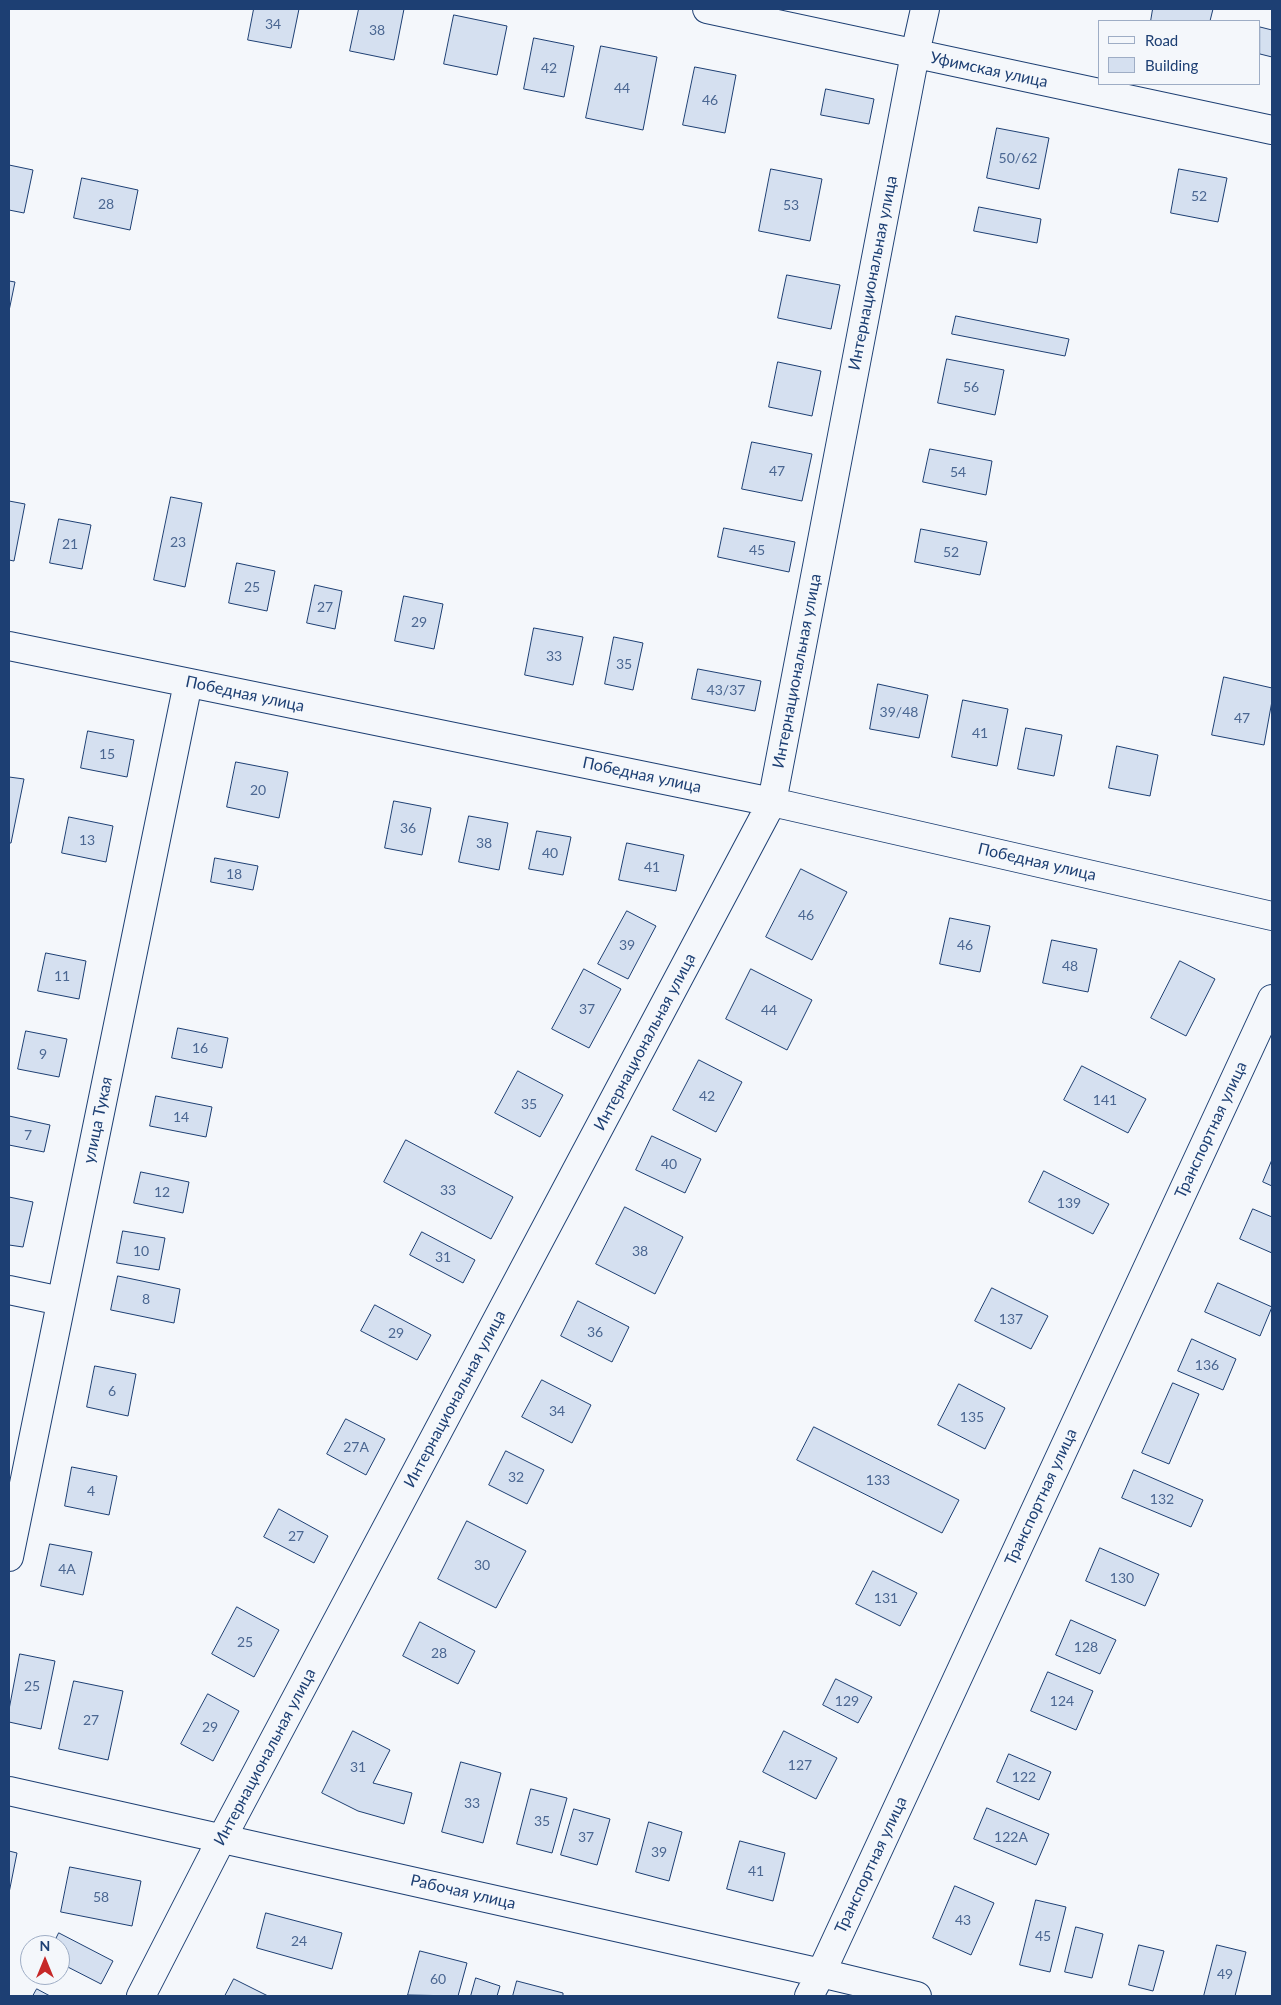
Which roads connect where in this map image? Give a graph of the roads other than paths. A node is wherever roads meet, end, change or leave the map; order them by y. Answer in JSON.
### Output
{"nodes":[{"id":1,"x":707,"y":9,"type":"edge"},
{"id":2,"x":926,"y":9,"type":"edge"},
{"id":3,"x":915,"y":54,"type":"junction"},
{"id":4,"x":1272,"y":130,"type":"edge"},
{"id":5,"x":9,"y":646,"type":"edge"},
{"id":6,"x":188,"y":683,"type":"junction"},
{"id":7,"x":772,"y":802,"type":"junction"},
{"id":8,"x":1272,"y":916,"type":"edge"},
{"id":9,"x":1272,"y":998,"type":"edge"},
{"id":10,"x":9,"y":1290,"type":"edge"},
{"id":11,"x":61,"y":1302,"type":"junction"},
{"id":12,"x":9,"y":1557,"type":"edge"},
{"id":13,"x":9,"y":1792,"type":"edge"},
{"id":14,"x":222,"y":1838,"type":"junction"},
{"id":15,"x":815,"y":1984,"type":"edge"},
{"id":16,"x":141,"y":1996,"type":"edge"},
{"id":17,"x":917,"y":1996,"type":"edge"}],
"edges":[{"from":1,"to":3,"type":"street","name":"Уфимская улица"},
{"from":2,"to":3,"type":"street","name":"Интернациональная улица"},
{"from":3,"to":4,"type":"street","name":"Уфимская улица"},
{"from":3,"to":7,"type":"street","name":"Интернациональная улица"},
{"from":5,"to":6,"type":"street","name":"Победная улица"},
{"from":6,"to":7,"type":"street","name":"Победная улица"},
{"from":6,"to":11,"type":"street","name":"улица Тукая"},
{"from":7,"to":8,"type":"street","name":"Победная улица"},
{"from":7,"to":14,"type":"street","name":"Интернациональная улица"},
{"from":9,"to":15,"type":"street","name":"Транспортная улица"},
{"from":10,"to":11,"type":"street"},
{"from":11,"to":12,"type":"street","name":"улица Тукая"},
{"from":13,"to":14,"type":"street","name":"Рабочая улица"},
{"from":14,"to":15,"type":"street","name":"Рабочая улица"},
{"from":14,"to":16,"type":"street","name":"Интернациональная улица"},
{"from":15,"to":17,"type":"street","name":"Рабочая улица"}]}
